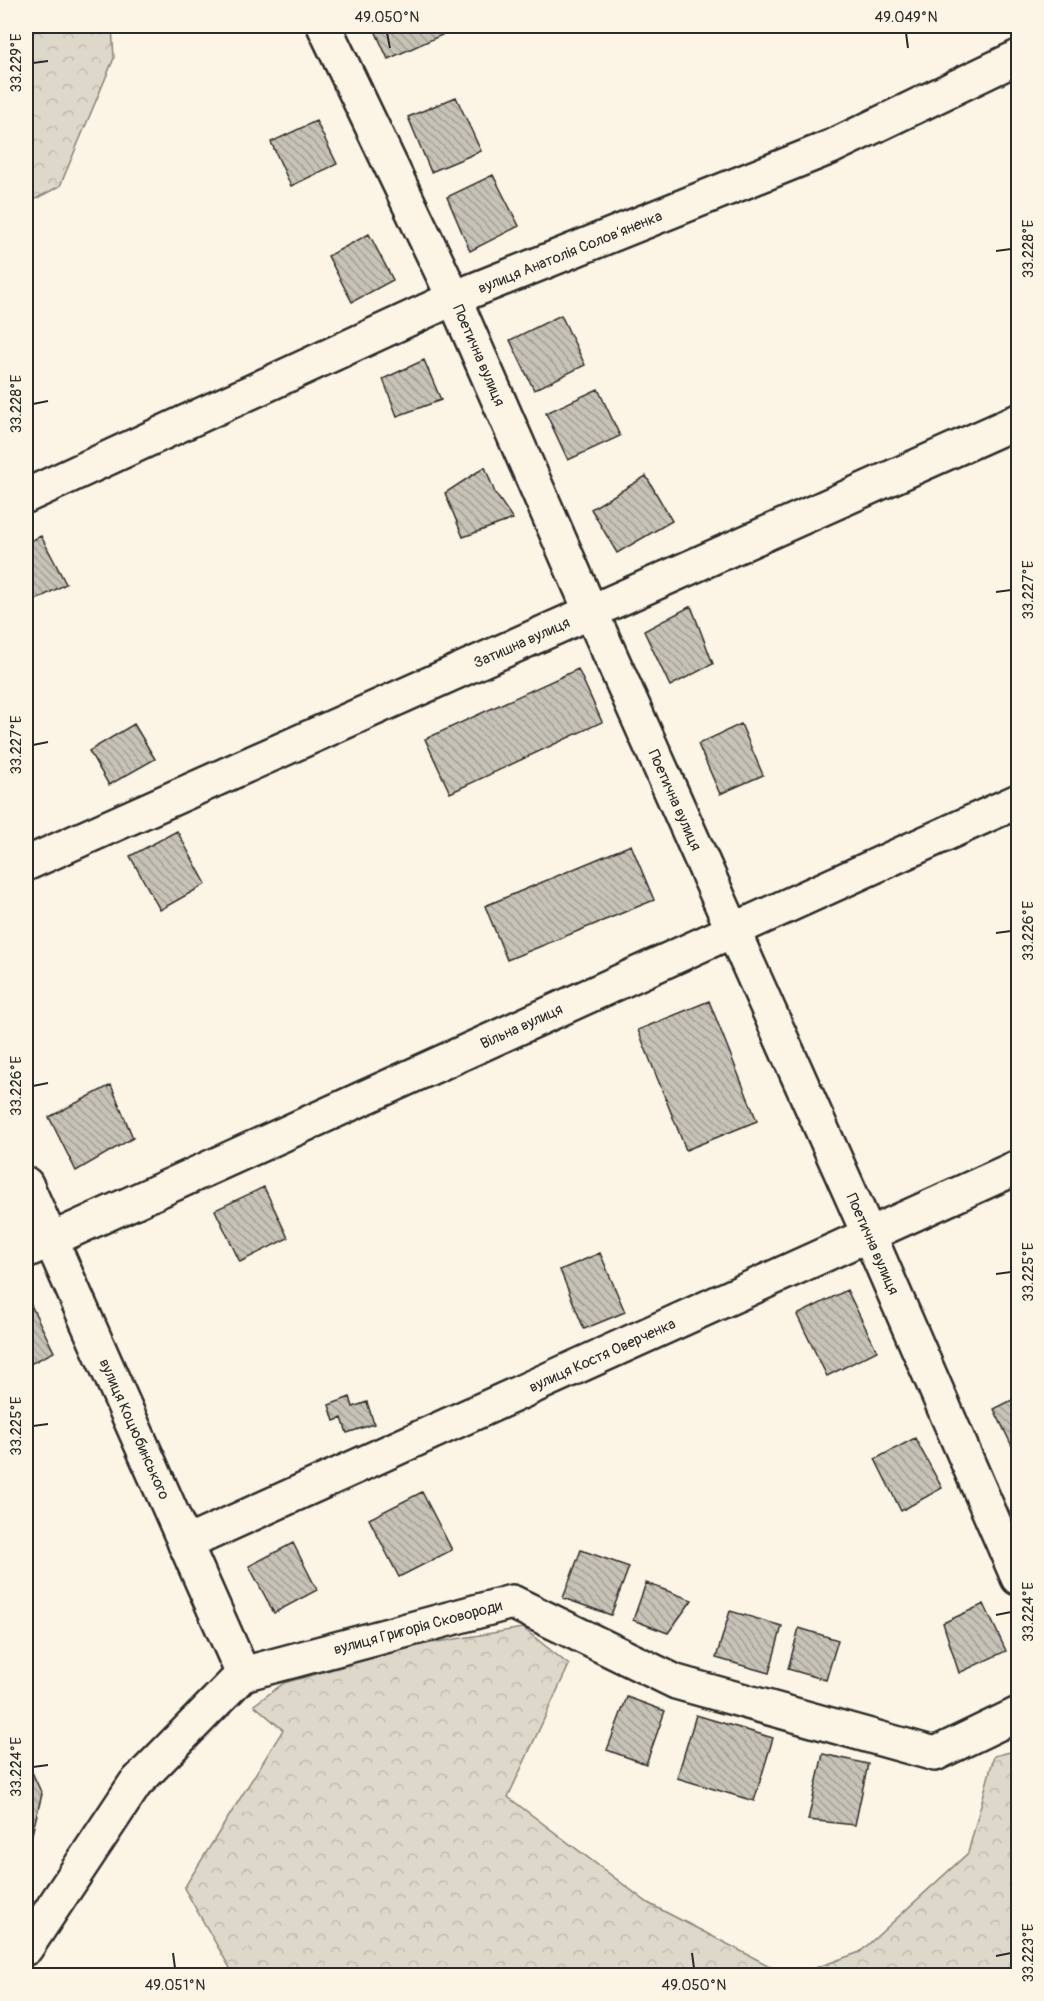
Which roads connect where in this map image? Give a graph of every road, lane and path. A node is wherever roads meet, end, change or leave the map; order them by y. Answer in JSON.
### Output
{"nodes":[{"id":1,"x":324,"y":26,"type":"edge"},
{"id":2,"x":1018,"y":57,"type":"edge"},
{"id":3,"x":454,"y":298,"type":"junction"},
{"id":4,"x":1018,"y":421,"type":"edge"},
{"id":5,"x":26,"y":496,"type":"edge"},
{"id":6,"x":591,"y":612,"type":"junction"},
{"id":7,"x":1018,"y":801,"type":"edge"},
{"id":8,"x":26,"y":864,"type":"edge"},
{"id":9,"x":733,"y":930,"type":"junction"},
{"id":10,"x":1018,"y":1167,"type":"edge"},
{"id":11,"x":26,"y":1184,"type":"edge"},
{"id":12,"x":869,"y":1235,"type":"junction"},
{"id":13,"x":37,"y":1246,"type":"edge"},
{"id":14,"x":185,"y":1544,"type":"junction"},
{"id":15,"x":1018,"y":1578,"type":"edge"},
{"id":16,"x":243,"y":1674,"type":"junction"},
{"id":17,"x":1018,"y":1714,"type":"edge"},
{"id":18,"x":26,"y":1948,"type":"edge"}],
"edges":[{"from":1,"to":3,"type":"street","name":"Поетична вулиця"},
{"from":2,"to":3,"type":"street","name":"вулиця Анатолія Соловʼяненка"},
{"from":3,"to":5,"type":"street","name":"вулиця Анатолія Соловʼяненка"},
{"from":3,"to":6,"type":"street","name":"Поетична вулиця"},
{"from":4,"to":6,"type":"street","name":"Затишна вулиця"},
{"from":6,"to":8,"type":"street","name":"Затишна вулиця"},
{"from":6,"to":9,"type":"street","name":"Поетична вулиця"},
{"from":7,"to":9,"type":"street","name":"Вільна вулиця"},
{"from":9,"to":12,"type":"street","name":"Поетична вулиця"},
{"from":9,"to":13,"type":"street","name":"Вільна вулиця"},
{"from":10,"to":12,"type":"street","name":"вулиця Костя Оверченка"},
{"from":11,"to":13,"type":"street","name":"вулиця Коцюбинського"},
{"from":12,"to":14,"type":"street","name":"вулиця Костя Оверченка"},
{"from":12,"to":15,"type":"street","name":"Поетична вулиця"},
{"from":13,"to":14,"type":"street","name":"вулиця Коцюбинського"},
{"from":14,"to":16,"type":"street","name":"вулиця Коцюбинського"},
{"from":16,"to":17,"type":"street","name":"вулиця Григорія Сковороди"},
{"from":16,"to":18,"type":"street"}]}
